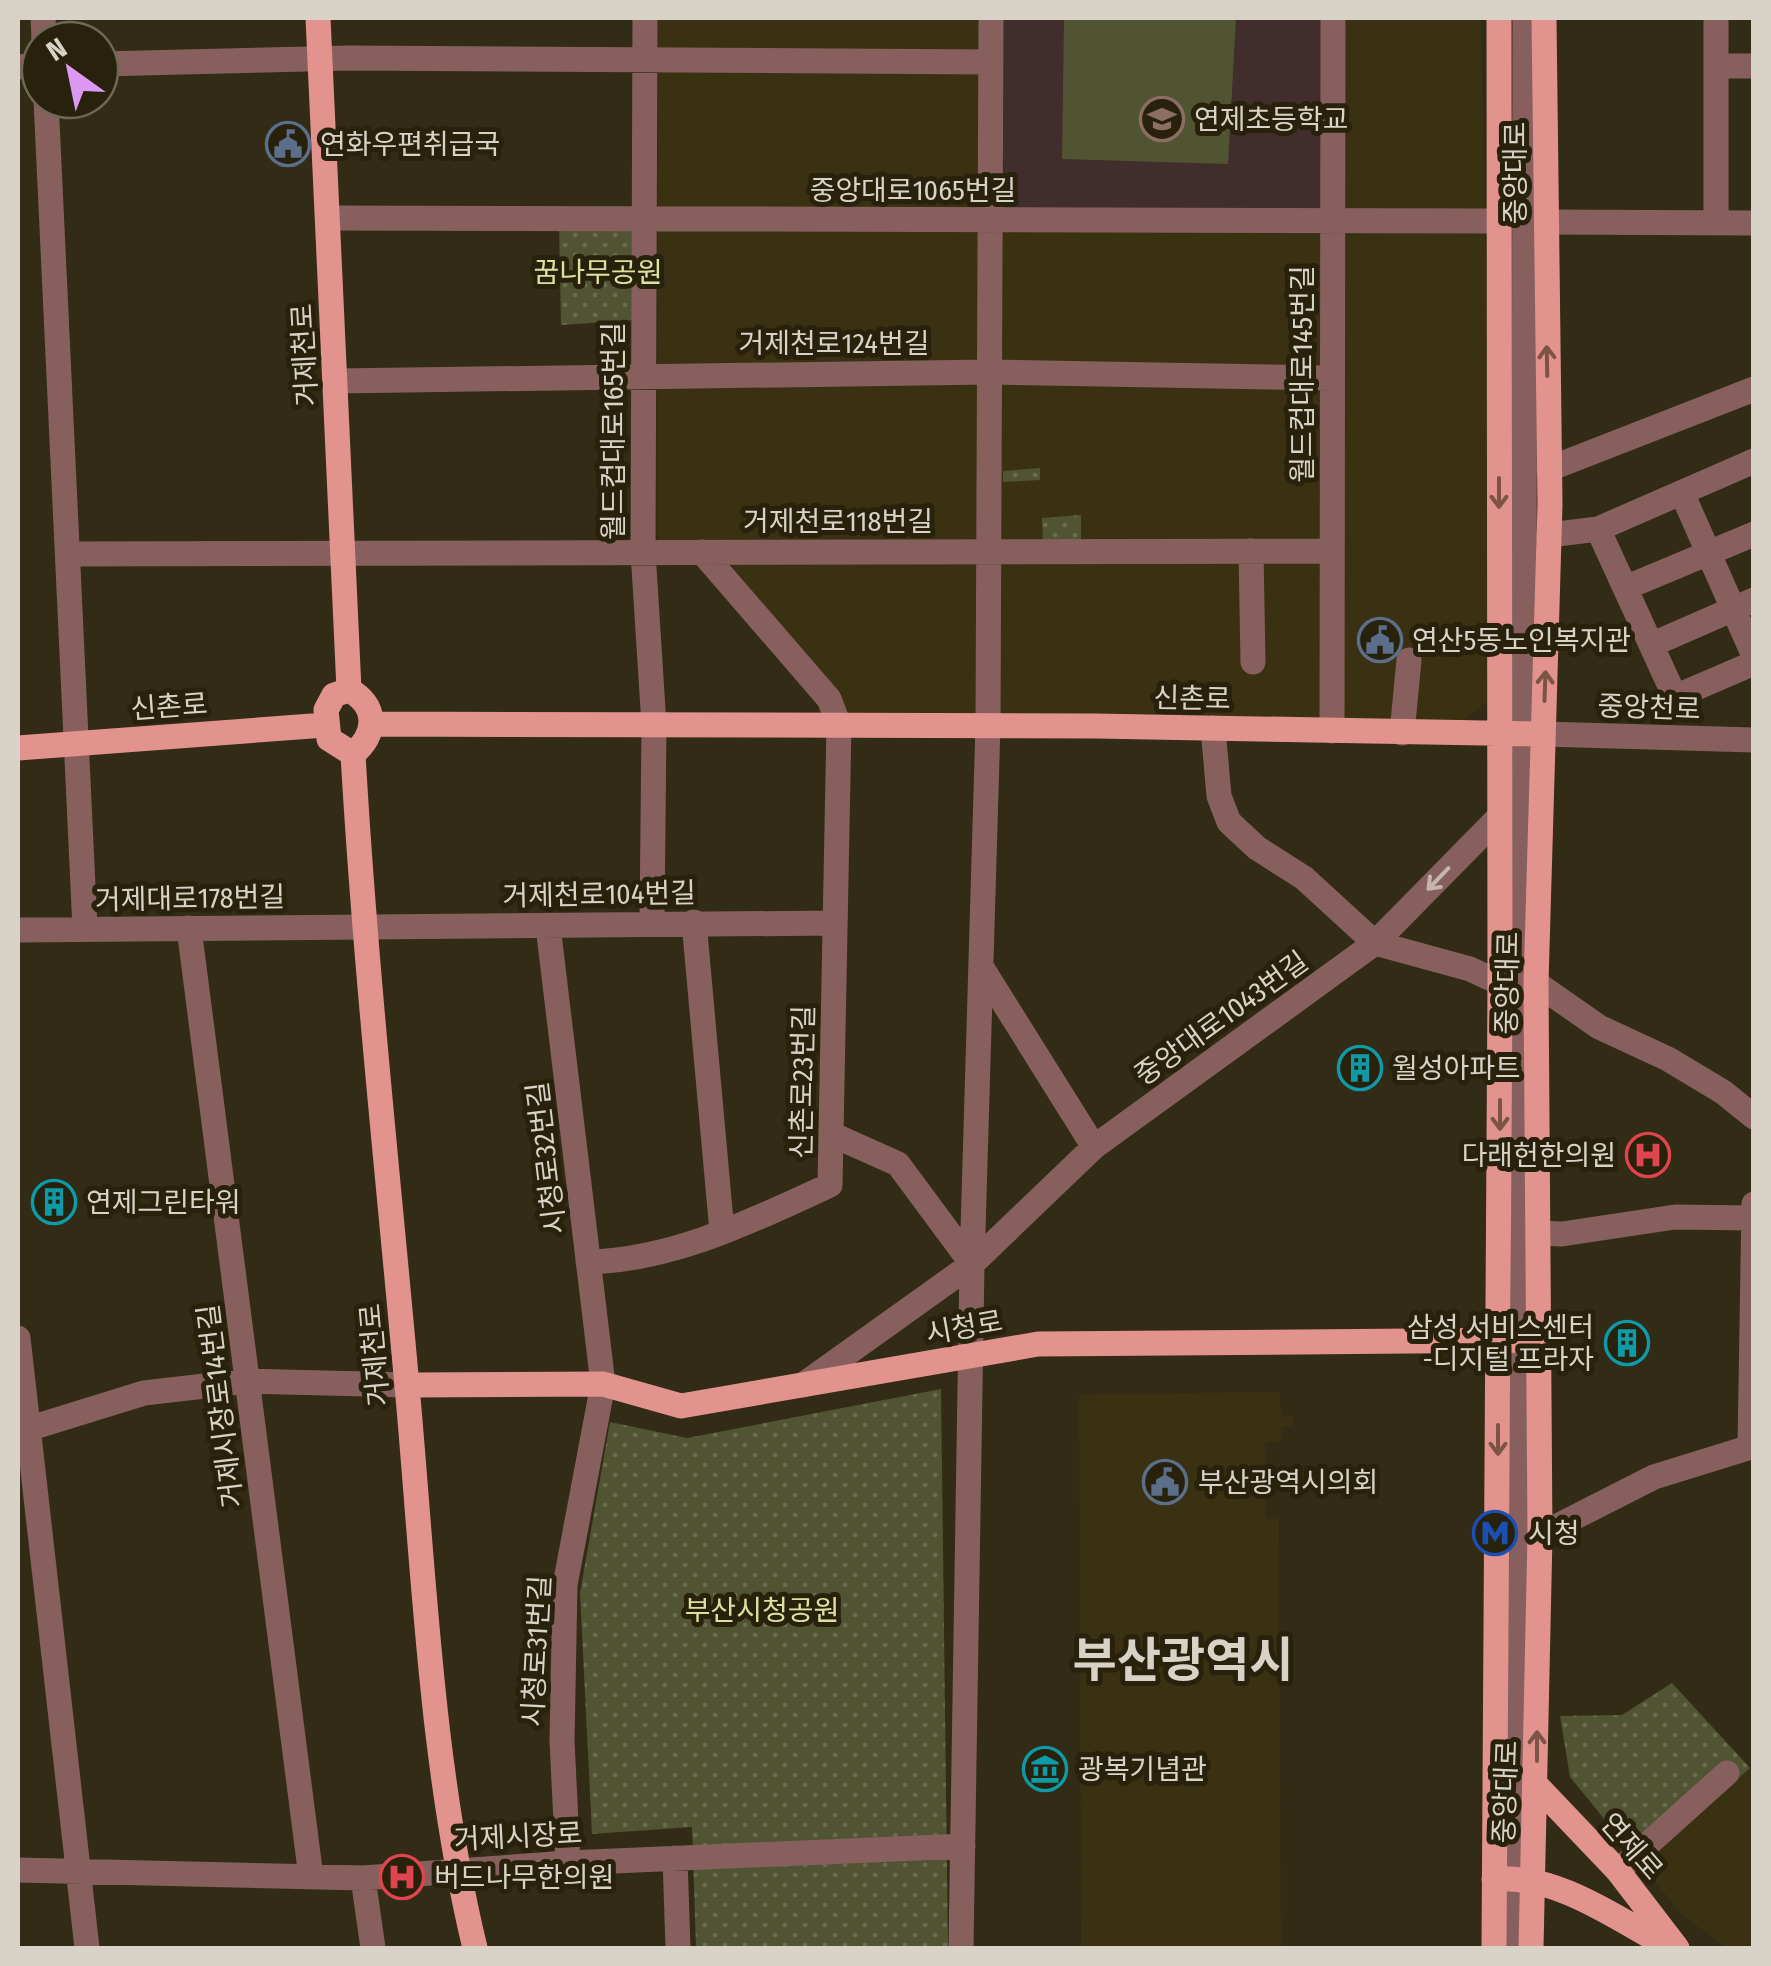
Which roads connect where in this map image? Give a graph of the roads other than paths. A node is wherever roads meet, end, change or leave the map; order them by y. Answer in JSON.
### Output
{"nodes":[{"id":1,"x":318,"y":18,"type":"edge"},
{"id":2,"x":644,"y":18,"type":"edge"},
{"id":3,"x":991,"y":18,"type":"edge"},
{"id":4,"x":1332,"y":18,"type":"edge"},
{"id":5,"x":1499,"y":18,"type":"edge"},
{"id":6,"x":1525,"y":18,"type":"edge"},
{"id":7,"x":1544,"y":18,"type":"edge"},
{"id":8,"x":1716,"y":18,"type":"edge"},
{"id":9,"x":320,"y":58,"type":"junction"},
{"id":10,"x":644,"y":59,"type":"junction"},
{"id":11,"x":991,"y":62,"type":"junction"},
{"id":12,"x":120,"y":63,"type":"edge"},
{"id":13,"x":1716,"y":66,"type":"junction"},
{"id":14,"x":1754,"y":66,"type":"edge"},
{"id":15,"x":47,"y":120,"type":"edge"},
{"id":16,"x":328,"y":218,"type":"junction"},
{"id":17,"x":644,"y":219,"type":"junction"},
{"id":18,"x":990,"y":220,"type":"junction"},
{"id":19,"x":1332,"y":220,"type":"junction"},
{"id":20,"x":1498,"y":221,"type":"junction"},
{"id":21,"x":1545,"y":222,"type":"junction"},
{"id":22,"x":1716,"y":222,"type":"junction"},
{"id":23,"x":1754,"y":222,"type":"edge"},
{"id":24,"x":990,"y":372,"type":"junction"},
{"id":25,"x":644,"y":374,"type":"junction"},
{"id":26,"x":1332,"y":378,"type":"junction"},
{"id":27,"x":336,"y":381,"type":"junction"},
{"id":28,"x":1754,"y":389,"type":"edge"},
{"id":29,"x":1754,"y":461,"type":"edge"},
{"id":30,"x":1548,"y":469,"type":"junction"},
{"id":31,"x":1682,"y":492,"type":"junction"},
{"id":32,"x":1598,"y":529,"type":"junction"},
{"id":33,"x":1754,"y":534,"type":"edge"},
{"id":34,"x":1549,"y":535,"type":"junction"},
{"id":35,"x":989,"y":551,"type":"junction"},
{"id":36,"x":1252,"y":551,"type":"junction"},
{"id":37,"x":1332,"y":551,"type":"junction"},
{"id":38,"x":344,"y":552,"type":"junction"},
{"id":39,"x":643,"y":552,"type":"junction"},
{"id":40,"x":702,"y":552,"type":"junction"},
{"id":41,"x":1708,"y":553,"type":"junction"},
{"id":42,"x":68,"y":554,"type":"junction"},
{"id":43,"x":1625,"y":588,"type":"junction"},
{"id":44,"x":1743,"y":604,"type":"edge"},
{"id":45,"x":1651,"y":645,"type":"junction"},
{"id":46,"x":1410,"y":660,"type":"dead end"},
{"id":47,"x":1754,"y":660,"type":"edge"},
{"id":48,"x":1253,"y":662,"type":"dead end"},
{"id":49,"x":348,"y":690,"type":"junction"},
{"id":50,"x":371,"y":724,"type":"junction"},
{"id":51,"x":325,"y":725,"type":"junction"},
{"id":52,"x":654,"y":725,"type":"junction"},
{"id":53,"x":838,"y":725,"type":"junction"},
{"id":54,"x":988,"y":725,"type":"junction"},
{"id":55,"x":1213,"y":728,"type":"junction"},
{"id":56,"x":1332,"y":730,"type":"junction"},
{"id":57,"x":1402,"y":733,"type":"junction"},
{"id":58,"x":1521,"y":734,"type":"junction"},
{"id":59,"x":1752,"y":739,"type":"edge"},
{"id":60,"x":77,"y":742,"type":"junction"},
{"id":61,"x":18,"y":748,"type":"edge"},
{"id":62,"x":354,"y":754,"type":"junction"},
{"id":63,"x":1500,"y":816,"type":"junction"},
{"id":64,"x":694,"y":922,"type":"junction"},
{"id":65,"x":652,"y":923,"type":"junction"},
{"id":66,"x":836,"y":923,"type":"junction"},
{"id":67,"x":363,"y":926,"type":"junction"},
{"id":68,"x":548,"y":926,"type":"junction"},
{"id":69,"x":189,"y":928,"type":"junction"},
{"id":70,"x":84,"y":929,"type":"junction"},
{"id":71,"x":18,"y":930,"type":"edge"},
{"id":72,"x":1375,"y":943,"type":"junction"},
{"id":73,"x":982,"y":968,"type":"junction"},
{"id":74,"x":1536,"y":982,"type":"junction"},
{"id":75,"x":1500,"y":983,"type":"junction"},
{"id":76,"x":1754,"y":1118,"type":"edge"},
{"id":77,"x":831,"y":1134,"type":"junction"},
{"id":78,"x":1094,"y":1147,"type":"junction"},
{"id":79,"x":1754,"y":1204,"type":"edge"},
{"id":80,"x":1753,"y":1218,"type":"edge"},
{"id":81,"x":722,"y":1232,"type":"junction"},
{"id":82,"x":1538,"y":1233,"type":"junction"},
{"id":83,"x":588,"y":1262,"type":"junction"},
{"id":84,"x":972,"y":1264,"type":"junction"},
{"id":85,"x":18,"y":1338,"type":"edge"},
{"id":86,"x":1520,"y":1341,"type":"junction"},
{"id":87,"x":972,"y":1358,"type":"junction"},
{"id":88,"x":248,"y":1381,"type":"junction"},
{"id":89,"x":407,"y":1384,"type":"junction"},
{"id":90,"x":602,"y":1384,"type":"junction"},
{"id":91,"x":803,"y":1385,"type":"junction"},
{"id":92,"x":23,"y":1431,"type":"edge"},
{"id":93,"x":1752,"y":1446,"type":"edge"},
{"id":94,"x":1540,"y":1535,"type":"junction"},
{"id":95,"x":1727,"y":1773,"type":"dead end"},
{"id":96,"x":1537,"y":1786,"type":"junction"},
{"id":97,"x":963,"y":1846,"type":"junction"},
{"id":98,"x":675,"y":1858,"type":"junction"},
{"id":99,"x":568,"y":1863,"type":"junction"},
{"id":100,"x":18,"y":1870,"type":"edge"},
{"id":101,"x":79,"y":1870,"type":"junction"},
{"id":102,"x":456,"y":1870,"type":"junction"},
{"id":103,"x":1618,"y":1871,"type":"junction"},
{"id":104,"x":311,"y":1877,"type":"junction"},
{"id":105,"x":362,"y":1878,"type":"junction"},
{"id":106,"x":1514,"y":1880,"type":"junction"},
{"id":107,"x":87,"y":1948,"type":"edge"},
{"id":108,"x":373,"y":1948,"type":"edge"},
{"id":109,"x":475,"y":1948,"type":"edge"},
{"id":110,"x":678,"y":1948,"type":"edge"},
{"id":111,"x":961,"y":1948,"type":"edge"},
{"id":112,"x":1494,"y":1948,"type":"edge"},
{"id":113,"x":1513,"y":1948,"type":"edge"},
{"id":114,"x":1531,"y":1948,"type":"edge"},
{"id":115,"x":1674,"y":1948,"type":"edge"}],
"edges":[{"from":1,"to":9,"type":"main road","name":"거제천로"},
{"from":2,"to":10,"type":"street","name":"월드컵대로165번길"},
{"from":3,"to":11,"type":"street"},
{"from":4,"to":19,"type":"street","name":"월드컵대로145번길"},
{"from":5,"to":20,"type":"main road","name":"중앙대로"},
{"from":6,"to":58,"type":"street"},
{"from":7,"to":21,"type":"main road","name":"중앙대로"},
{"from":8,"to":13,"type":"street"},
{"from":9,"to":10,"type":"street"},
{"from":9,"to":12,"type":"street"},
{"from":9,"to":16,"type":"main road","name":"거제천로"},
{"from":10,"to":11,"type":"street"},
{"from":10,"to":17,"type":"street","name":"월드컵대로165번길"},
{"from":11,"to":18,"type":"street"},
{"from":13,"to":14,"type":"street"},
{"from":13,"to":22,"type":"street"},
{"from":15,"to":42,"type":"street"},
{"from":16,"to":17,"type":"street","name":"중앙대로1065번길"},
{"from":16,"to":27,"type":"main road","name":"거제천로"},
{"from":17,"to":18,"type":"street","name":"중앙대로1065번길"},
{"from":17,"to":25,"type":"street","name":"월드컵대로165번길"},
{"from":18,"to":19,"type":"street","name":"중앙대로1065번길"},
{"from":18,"to":24,"type":"street"},
{"from":19,"to":20,"type":"street","name":"중앙대로1065번길"},
{"from":19,"to":26,"type":"street","name":"월드컵대로145번길"},
{"from":20,"to":58,"type":"main road","name":"중앙대로","one_way":true},
{"from":21,"to":22,"type":"street"},
{"from":30,"to":21,"type":"main road","name":"중앙대로","one_way":true},
{"from":22,"to":23,"type":"street"},
{"from":24,"to":25,"type":"street","name":"거제천로124번길"},
{"from":24,"to":26,"type":"street","name":"거제천로124번길"},
{"from":24,"to":35,"type":"street"},
{"from":25,"to":27,"type":"street","name":"거제천로124번길"},
{"from":25,"to":39,"type":"street","name":"월드컵대로165번길"},
{"from":26,"to":37,"type":"street","name":"월드컵대로145번길"},
{"from":27,"to":38,"type":"main road","name":"거제천로"},
{"from":28,"to":30,"type":"street"},
{"from":29,"to":31,"type":"street"},
{"from":30,"to":34,"type":"main road","name":"중앙대로"},
{"from":31,"to":32,"type":"street"},
{"from":31,"to":41,"type":"street"},
{"from":32,"to":34,"type":"street"},
{"from":32,"to":43,"type":"street"},
{"from":33,"to":41,"type":"street"},
{"from":58,"to":34,"type":"main road","name":"중앙대로","one_way":true},
{"from":35,"to":36,"type":"street","name":"거제천로118번길"},
{"from":35,"to":40,"type":"street","name":"거제천로118번길"},
{"from":35,"to":54,"type":"street"},
{"from":36,"to":37,"type":"street","name":"거제천로118번길"},
{"from":36,"to":48,"type":"street"},
{"from":37,"to":56,"type":"street","name":"월드컵대로145번길"},
{"from":38,"to":39,"type":"street","name":"거제천로118번길"},
{"from":38,"to":42,"type":"street","name":"거제천로118번길"},
{"from":38,"to":49,"type":"main road","name":"거제천로"},
{"from":39,"to":40,"type":"street","name":"거제천로118번길"},
{"from":39,"to":52,"type":"street","name":"월드컵대로165번길"},
{"from":40,"to":53,"type":"street"},
{"from":41,"to":43,"type":"street"},
{"from":41,"to":44,"type":"street"},
{"from":42,"to":60,"type":"street"},
{"from":43,"to":45,"type":"street"},
{"from":44,"to":45,"type":"street"},
{"from":44,"to":47,"type":"street"},
{"from":45,"to":47,"type":"street"},
{"from":46,"to":57,"type":"street"},
{"from":49,"to":50,"type":"main road"},
{"from":49,"to":51,"type":"main road"},
{"from":50,"to":52,"type":"main road","name":"신촌로"},
{"from":50,"to":62,"type":"main road"},
{"from":51,"to":60,"type":"main road","name":"신촌로"},
{"from":51,"to":62,"type":"main road"},
{"from":52,"to":53,"type":"main road","name":"신촌로"},
{"from":52,"to":65,"type":"street"},
{"from":53,"to":54,"type":"main road","name":"신촌로"},
{"from":53,"to":66,"type":"street","name":"신촌로23번길"},
{"from":54,"to":55,"type":"main road","name":"신촌로"},
{"from":54,"to":73,"type":"street"},
{"from":55,"to":56,"type":"main road","name":"신촌로"},
{"from":55,"to":72,"type":"street"},
{"from":56,"to":57,"type":"main road","name":"신촌로"},
{"from":57,"to":58,"type":"main road","name":"신촌로"},
{"from":58,"to":59,"type":"street","name":"중앙천로"},
{"from":58,"to":63,"type":"main road","name":"중앙대로"},
{"from":58,"to":74,"type":"main road","name":"중앙대로"},
{"from":58,"to":86,"type":"street"},
{"from":60,"to":61,"type":"main road","name":"신촌로"},
{"from":60,"to":70,"type":"street"},
{"from":62,"to":67,"type":"main road","name":"거제천로"},
{"from":63,"to":72,"type":"street","name":"중앙대로1043번길","one_way":true},
{"from":63,"to":75,"type":"main road","name":"중앙대로"},
{"from":64,"to":65,"type":"street","name":"거제천로104번길"},
{"from":64,"to":66,"type":"street","name":"거제천로104번길"},
{"from":64,"to":81,"type":"street"},
{"from":65,"to":68,"type":"street","name":"거제천로104번길"},
{"from":66,"to":77,"type":"street","name":"신촌로23번길"},
{"from":67,"to":68,"type":"street","name":"거제천로104번길"},
{"from":67,"to":69,"type":"street","name":"거제대로178번길"},
{"from":67,"to":89,"type":"main road","name":"거제천로"},
{"from":68,"to":83,"type":"street","name":"시청로32번길"},
{"from":69,"to":70,"type":"street","name":"거제대로178번길"},
{"from":69,"to":88,"type":"street","name":"거제시장로14번길"},
{"from":70,"to":71,"type":"street","name":"거제대로178번길"},
{"from":72,"to":75,"type":"street"},
{"from":72,"to":78,"type":"street","name":"중앙대로1043번길"},
{"from":73,"to":78,"type":"street"},
{"from":73,"to":84,"type":"street"},
{"from":74,"to":76,"type":"street"},
{"from":74,"to":82,"type":"main road","name":"중앙대로"},
{"from":75,"to":86,"type":"main road","name":"중앙대로","one_way":true},
{"from":77,"to":81,"type":"street","name":"신촌로23번길"},
{"from":77,"to":84,"type":"street"},
{"from":78,"to":84,"type":"street","name":"중앙대로1043번길"},
{"from":79,"to":80,"type":"street"},
{"from":80,"to":82,"type":"street"},
{"from":80,"to":93,"type":"street"},
{"from":81,"to":83,"type":"street","name":"신촌로23번길"},
{"from":82,"to":86,"type":"main road","name":"중앙대로"},
{"from":83,"to":90,"type":"street","name":"시청로32번길"},
{"from":84,"to":87,"type":"street"},
{"from":84,"to":91,"type":"street","name":"중앙대로1043번길"},
{"from":85,"to":92,"type":"street"},
{"from":86,"to":87,"type":"main road","name":"시청로"},
{"from":86,"to":94,"type":"main road","name":"중앙대로"},
{"from":86,"to":106,"type":"street"},
{"from":87,"to":91,"type":"main road","name":"시청로"},
{"from":87,"to":97,"type":"street"},
{"from":88,"to":89,"type":"street"},
{"from":88,"to":92,"type":"street"},
{"from":88,"to":104,"type":"street","name":"거제시장로14번길"},
{"from":89,"to":90,"type":"main road","name":"시청로"},
{"from":89,"to":102,"type":"main road","name":"거제천로"},
{"from":90,"to":91,"type":"main road","name":"시청로"},
{"from":90,"to":99,"type":"street","name":"시청로31번길"},
{"from":92,"to":101,"type":"street"},
{"from":93,"to":94,"type":"street"},
{"from":96,"to":94,"type":"main road","name":"중앙대로","one_way":true},
{"from":95,"to":103,"type":"street"},
{"from":96,"to":103,"type":"main road","name":"연제로"},
{"from":96,"to":106,"type":"main road","name":"중앙대로"},
{"from":97,"to":98,"type":"street","name":"거제시장로"},
{"from":97,"to":111,"type":"street"},
{"from":98,"to":99,"type":"street","name":"거제시장로"},
{"from":98,"to":110,"type":"street"},
{"from":99,"to":102,"type":"street","name":"거제시장로"},
{"from":100,"to":101,"type":"street","name":"거제시장로"},
{"from":101,"to":104,"type":"street","name":"거제시장로"},
{"from":101,"to":107,"type":"street"},
{"from":102,"to":105,"type":"street","name":"거제시장로"},
{"from":102,"to":109,"type":"main road","name":"거제천로"},
{"from":103,"to":115,"type":"main road","name":"연제로"},
{"from":104,"to":105,"type":"street","name":"거제시장로"},
{"from":105,"to":108,"type":"street"},
{"from":106,"to":112,"type":"main road","name":"중앙대로"},
{"from":106,"to":113,"type":"street"},
{"from":106,"to":114,"type":"main road","name":"중앙대로"},
{"from":106,"to":115,"type":"main road","name":"연제로"}]}
